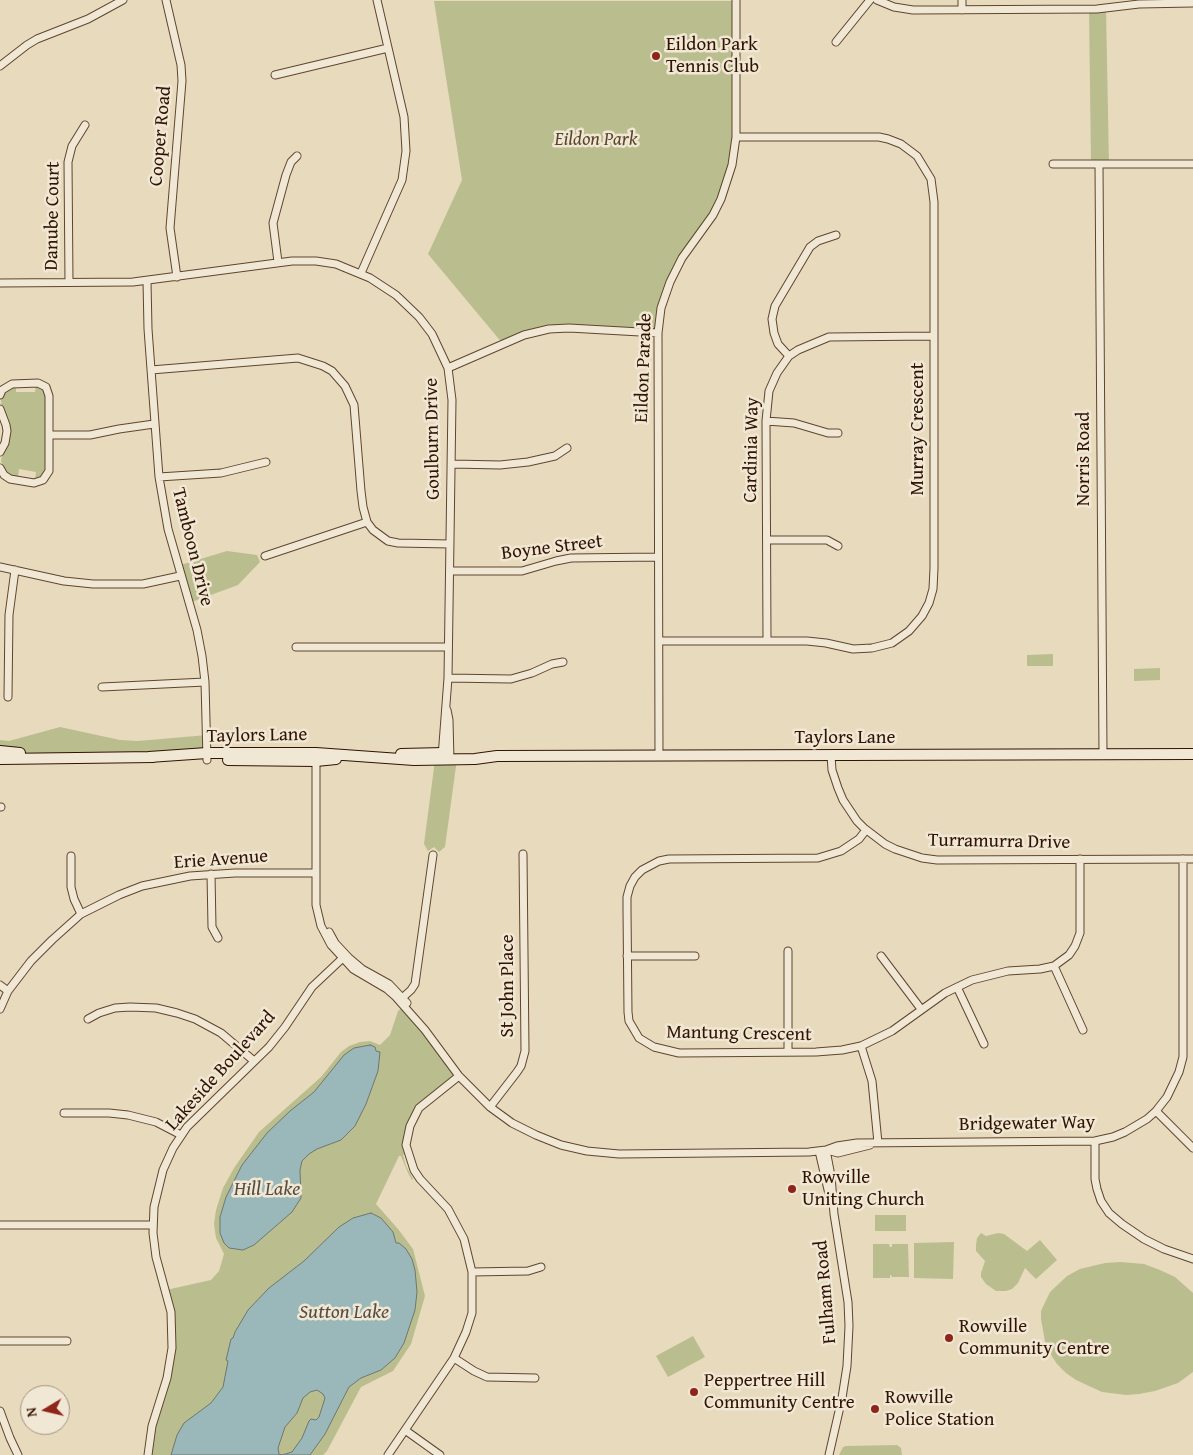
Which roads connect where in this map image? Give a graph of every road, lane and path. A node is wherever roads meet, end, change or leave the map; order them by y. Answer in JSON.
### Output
{"nodes":[{"id":1,"x":123,"y":0,"type":"edge"},
{"id":2,"x":166,"y":0,"type":"edge"},
{"id":3,"x":377,"y":0,"type":"edge"},
{"id":4,"x":736,"y":0,"type":"edge"},
{"id":5,"x":870,"y":0,"type":"edge"},
{"id":6,"x":877,"y":0,"type":"edge"},
{"id":7,"x":962,"y":0,"type":"edge"},
{"id":8,"x":1193,"y":4,"type":"edge"},
{"id":9,"x":962,"y":10,"type":"junction"},
{"id":10,"x":836,"y":42,"type":"dead end"},
{"id":11,"x":388,"y":48,"type":"junction"},
{"id":12,"x":1,"y":61,"type":"edge"},
{"id":13,"x":275,"y":75,"type":"dead end"},
{"id":14,"x":85,"y":125,"type":"dead end"},
{"id":15,"x":736,"y":137,"type":"junction"},
{"id":16,"x":298,"y":156,"type":"dead end"},
{"id":17,"x":1053,"y":164,"type":"dead end"},
{"id":18,"x":1099,"y":164,"type":"junction"},
{"id":19,"x":1193,"y":164,"type":"edge"},
{"id":20,"x":836,"y":235,"type":"dead end"},
{"id":21,"x":278,"y":262,"type":"junction"},
{"id":22,"x":361,"y":273,"type":"junction"},
{"id":23,"x":177,"y":277,"type":"junction"},
{"id":24,"x":147,"y":281,"type":"junction"},
{"id":25,"x":68,"y":282,"type":"junction"},
{"id":26,"x":0,"y":283,"type":"edge"},
{"id":27,"x":658,"y":333,"type":"junction"},
{"id":28,"x":934,"y":336,"type":"junction"},
{"id":29,"x":789,"y":356,"type":"junction"},
{"id":30,"x":448,"y":368,"type":"junction"},
{"id":31,"x":151,"y":370,"type":"junction"},
{"id":32,"x":0,"y":394,"type":"edge"},
{"id":33,"x":0,"y":409,"type":"edge"},
{"id":34,"x":766,"y":421,"type":"junction"},
{"id":35,"x":154,"y":424,"type":"junction"},
{"id":36,"x":838,"y":433,"type":"dead end"},
{"id":37,"x":49,"y":435,"type":"junction"},
{"id":38,"x":567,"y":448,"type":"dead end"},
{"id":39,"x":0,"y":452,"type":"edge"},
{"id":40,"x":266,"y":462,"type":"dead end"},
{"id":41,"x":452,"y":464,"type":"junction"},
{"id":42,"x":0,"y":468,"type":"edge"},
{"id":43,"x":159,"y":478,"type":"junction"},
{"id":44,"x":367,"y":522,"type":"junction"},
{"id":45,"x":767,"y":540,"type":"junction"},
{"id":46,"x":450,"y":544,"type":"junction"},
{"id":47,"x":838,"y":546,"type":"dead end"},
{"id":48,"x":265,"y":556,"type":"dead end"},
{"id":49,"x":658,"y":557,"type":"junction"},
{"id":50,"x":0,"y":567,"type":"edge"},
{"id":51,"x":15,"y":570,"type":"junction"},
{"id":52,"x":450,"y":571,"type":"junction"},
{"id":53,"x":180,"y":576,"type":"junction"},
{"id":54,"x":767,"y":640,"type":"junction"},
{"id":55,"x":659,"y":641,"type":"junction"},
{"id":56,"x":296,"y":647,"type":"dead end"},
{"id":57,"x":448,"y":647,"type":"junction"},
{"id":58,"x":563,"y":662,"type":"dead end"},
{"id":59,"x":448,"y":678,"type":"junction"},
{"id":60,"x":205,"y":682,"type":"junction"},
{"id":61,"x":102,"y":687,"type":"dead end"},
{"id":62,"x":8,"y":697,"type":"dead end"},
{"id":63,"x":0,"y":751,"type":"edge"},
{"id":64,"x":1103,"y":754,"type":"junction"},
{"id":65,"x":1193,"y":754,"type":"edge"},
{"id":66,"x":446,"y":756,"type":"junction"},
{"id":67,"x":659,"y":756,"type":"junction"},
{"id":68,"x":830,"y":756,"type":"junction"},
{"id":69,"x":66,"y":757,"type":"junction"},
{"id":70,"x":207,"y":757,"type":"junction"},
{"id":71,"x":316,"y":757,"type":"junction"},
{"id":72,"x":0,"y":759,"type":"edge"},
{"id":73,"x":866,"y":830,"type":"junction"},
{"id":74,"x":433,"y":854,"type":"dead end"},
{"id":75,"x":523,"y":854,"type":"dead end"},
{"id":76,"x":70,"y":856,"type":"dead end"},
{"id":77,"x":1080,"y":859,"type":"junction"},
{"id":78,"x":1183,"y":859,"type":"junction"},
{"id":79,"x":1193,"y":859,"type":"edge"},
{"id":80,"x":316,"y":873,"type":"junction"},
{"id":81,"x":211,"y":874,"type":"junction"},
{"id":82,"x":82,"y":914,"type":"junction"},
{"id":83,"x":218,"y":938,"type":"dead end"},
{"id":84,"x":788,"y":951,"type":"dead end"},
{"id":85,"x":627,"y":956,"type":"junction"},
{"id":86,"x":695,"y":956,"type":"dead end"},
{"id":87,"x":881,"y":956,"type":"dead end"},
{"id":88,"x":344,"y":957,"type":"junction"},
{"id":89,"x":1054,"y":966,"type":"junction"},
{"id":90,"x":0,"y":985,"type":"edge"},
{"id":91,"x":958,"y":987,"type":"junction"},
{"id":92,"x":8,"y":991,"type":"junction"},
{"id":93,"x":401,"y":999,"type":"junction"},
{"id":94,"x":0,"y":1009,"type":"edge"},
{"id":95,"x":921,"y":1009,"type":"junction"},
{"id":96,"x":88,"y":1019,"type":"dead end"},
{"id":97,"x":1083,"y":1030,"type":"dead end"},
{"id":98,"x":984,"y":1044,"type":"dead end"},
{"id":99,"x":861,"y":1046,"type":"junction"},
{"id":100,"x":788,"y":1051,"type":"junction"},
{"id":101,"x":254,"y":1061,"type":"junction"},
{"id":102,"x":459,"y":1076,"type":"junction"},
{"id":103,"x":490,"y":1107,"type":"junction"},
{"id":104,"x":1156,"y":1111,"type":"junction"},
{"id":105,"x":64,"y":1113,"type":"dead end"},
{"id":106,"x":182,"y":1135,"type":"junction"},
{"id":107,"x":1095,"y":1141,"type":"junction"},
{"id":108,"x":875,"y":1143,"type":"junction"},
{"id":109,"x":1193,"y":1148,"type":"edge"},
{"id":110,"x":826,"y":1150,"type":"junction"},
{"id":111,"x":818,"y":1151,"type":"junction"},
{"id":112,"x":834,"y":1214,"type":"junction"},
{"id":113,"x":153,"y":1224,"type":"junction"},
{"id":114,"x":0,"y":1225,"type":"edge"},
{"id":115,"x":1193,"y":1259,"type":"edge"},
{"id":116,"x":541,"y":1268,"type":"dead end"},
{"id":117,"x":472,"y":1272,"type":"junction"},
{"id":118,"x":0,"y":1341,"type":"edge"},
{"id":119,"x":67,"y":1341,"type":"dead end"},
{"id":120,"x":454,"y":1358,"type":"junction"},
{"id":121,"x":534,"y":1378,"type":"dead end"},
{"id":122,"x":0,"y":1411,"type":"edge"},
{"id":123,"x":405,"y":1430,"type":"junction"},
{"id":124,"x":18,"y":1455,"type":"edge"},
{"id":125,"x":148,"y":1455,"type":"edge"},
{"id":126,"x":388,"y":1455,"type":"edge"},
{"id":127,"x":440,"y":1455,"type":"edge"},
{"id":128,"x":829,"y":1455,"type":"edge"}],
"edges":[{"from":1,"to":12,"type":"street"},
{"from":2,"to":23,"type":"street","name":"Cooper Road"},
{"from":3,"to":11,"type":"street"},
{"from":4,"to":15,"type":"street","name":"Eildon Parade"},
{"from":5,"to":10,"type":"street"},
{"from":6,"to":9,"type":"street"},
{"from":7,"to":9,"type":"street"},
{"from":8,"to":9,"type":"street"},
{"from":11,"to":13,"type":"street"},
{"from":11,"to":22,"type":"street"},
{"from":14,"to":25,"type":"street","name":"Danube Court"},
{"from":15,"to":27,"type":"street","name":"Eildon Parade"},
{"from":15,"to":28,"type":"street","name":"Murray Crescent"},
{"from":16,"to":21,"type":"street"},
{"from":17,"to":18,"type":"street"},
{"from":18,"to":19,"type":"street"},
{"from":18,"to":64,"type":"street","name":"Norris Road"},
{"from":20,"to":29,"type":"street"},
{"from":21,"to":22,"type":"street","name":"Goulburn Drive"},
{"from":21,"to":23,"type":"street","name":"Goulburn Drive"},
{"from":22,"to":30,"type":"street","name":"Goulburn Drive"},
{"from":23,"to":24,"type":"street","name":"Goulburn Drive"},
{"from":24,"to":25,"type":"street","name":"Goulburn Drive"},
{"from":24,"to":31,"type":"street","name":"Tamboon Drive"},
{"from":25,"to":26,"type":"street","name":"Goulburn Drive"},
{"from":27,"to":30,"type":"street"},
{"from":27,"to":49,"type":"street","name":"Eildon Parade"},
{"from":28,"to":29,"type":"street","name":"Cardinia Way"},
{"from":28,"to":54,"type":"street","name":"Murray Crescent"},
{"from":29,"to":34,"type":"street","name":"Cardinia Way"},
{"from":30,"to":41,"type":"street","name":"Goulburn Drive"},
{"from":31,"to":35,"type":"street","name":"Tamboon Drive"},
{"from":31,"to":44,"type":"street"},
{"from":32,"to":37,"type":"street"},
{"from":33,"to":39,"type":"street"},
{"from":34,"to":36,"type":"street"},
{"from":34,"to":45,"type":"street","name":"Cardinia Way"},
{"from":35,"to":37,"type":"street"},
{"from":35,"to":43,"type":"street","name":"Tamboon Drive"},
{"from":37,"to":42,"type":"street"},
{"from":38,"to":41,"type":"street"},
{"from":40,"to":43,"type":"street"},
{"from":41,"to":46,"type":"street","name":"Goulburn Drive"},
{"from":43,"to":53,"type":"street","name":"Tamboon Drive"},
{"from":44,"to":46,"type":"street"},
{"from":44,"to":48,"type":"street"},
{"from":45,"to":47,"type":"street"},
{"from":45,"to":54,"type":"street","name":"Cardinia Way"},
{"from":46,"to":52,"type":"street","name":"Goulburn Drive"},
{"from":49,"to":52,"type":"street","name":"Boyne Street"},
{"from":49,"to":55,"type":"street","name":"Eildon Parade"},
{"from":50,"to":51,"type":"street"},
{"from":51,"to":53,"type":"street"},
{"from":51,"to":62,"type":"street"},
{"from":52,"to":57,"type":"street","name":"Goulburn Drive"},
{"from":53,"to":60,"type":"street","name":"Tamboon Drive"},
{"from":54,"to":55,"type":"street","name":"Murray Crescent"},
{"from":55,"to":67,"type":"street","name":"Eildon Parade"},
{"from":56,"to":57,"type":"street"},
{"from":57,"to":59,"type":"street","name":"Goulburn Drive"},
{"from":58,"to":59,"type":"street"},
{"from":59,"to":66,"type":"street","name":"Goulburn Drive"},
{"from":60,"to":61,"type":"street"},
{"from":60,"to":70,"type":"street","name":"Tamboon Drive"},
{"from":63,"to":69,"type":"main road","name":"Taylors Lane"},
{"from":64,"to":65,"type":"main road","name":"Taylors Lane"},
{"from":64,"to":68,"type":"main road","name":"Taylors Lane"},
{"from":66,"to":67,"type":"main road","name":"Taylors Lane"},
{"from":66,"to":71,"type":"main road","name":"Taylors Lane"},
{"from":67,"to":68,"type":"main road","name":"Taylors Lane"},
{"from":68,"to":73,"type":"street","name":"Turramurra Drive"},
{"from":69,"to":70,"type":"main road","name":"Taylors Lane"},
{"from":69,"to":72,"type":"main road","name":"Taylors Lane"},
{"from":70,"to":71,"type":"main road","name":"Taylors Lane"},
{"from":71,"to":80,"type":"street","name":"Bridgewater Way"},
{"from":73,"to":77,"type":"street","name":"Turramurra Drive"},
{"from":73,"to":85,"type":"street","name":"Mantung Crescent"},
{"from":74,"to":93,"type":"street"},
{"from":75,"to":103,"type":"street","name":"St John Place"},
{"from":76,"to":82,"type":"street"},
{"from":77,"to":78,"type":"street","name":"Turramurra Drive"},
{"from":77,"to":89,"type":"street"},
{"from":78,"to":79,"type":"street","name":"Turramurra Drive"},
{"from":78,"to":104,"type":"street","name":"Bridgewater Way"},
{"from":80,"to":81,"type":"street","name":"Erie Avenue"},
{"from":80,"to":88,"type":"street","name":"Bridgewater Way"},
{"from":81,"to":82,"type":"street","name":"Erie Avenue"},
{"from":81,"to":83,"type":"street"},
{"from":82,"to":92,"type":"street","name":"Erie Avenue"},
{"from":84,"to":100,"type":"street"},
{"from":85,"to":86,"type":"street"},
{"from":85,"to":100,"type":"street","name":"Mantung Crescent"},
{"from":87,"to":95,"type":"street"},
{"from":88,"to":93,"type":"street","name":"Bridgewater Way"},
{"from":88,"to":101,"type":"street","name":"Lakeside Boulevard"},
{"from":89,"to":91,"type":"street","name":"Mantung Crescent"},
{"from":89,"to":97,"type":"street"},
{"from":90,"to":92,"type":"street"},
{"from":91,"to":95,"type":"street","name":"Mantung Crescent"},
{"from":91,"to":98,"type":"street"},
{"from":92,"to":94,"type":"street","name":"Erie Avenue"},
{"from":93,"to":102,"type":"street","name":"Bridgewater Way"},
{"from":95,"to":99,"type":"street","name":"Mantung Crescent"},
{"from":96,"to":101,"type":"street"},
{"from":99,"to":100,"type":"street","name":"Mantung Crescent"},
{"from":99,"to":108,"type":"street"},
{"from":101,"to":106,"type":"street","name":"Lakeside Boulevard"},
{"from":102,"to":103,"type":"street","name":"Bridgewater Way"},
{"from":102,"to":117,"type":"street"},
{"from":103,"to":111,"type":"street","name":"Bridgewater Way"},
{"from":104,"to":107,"type":"street","name":"Bridgewater Way"},
{"from":104,"to":109,"type":"street"},
{"from":105,"to":106,"type":"street"},
{"from":106,"to":113,"type":"street","name":"Lakeside Boulevard"},
{"from":107,"to":108,"type":"street","name":"Bridgewater Way"},
{"from":107,"to":115,"type":"street"},
{"from":108,"to":110,"type":"street","name":"Bridgewater Way"},
{"from":110,"to":111,"type":"street","name":"Bridgewater Way"},
{"from":110,"to":112,"type":"street","name":"Fulham Road"},
{"from":111,"to":112,"type":"street","name":"Fulham Road"},
{"from":112,"to":128,"type":"street","name":"Fulham Road"},
{"from":113,"to":114,"type":"street"},
{"from":113,"to":125,"type":"street","name":"Lakeside Boulevard"},
{"from":116,"to":117,"type":"street"},
{"from":117,"to":120,"type":"street"},
{"from":118,"to":119,"type":"street"},
{"from":120,"to":121,"type":"street"},
{"from":120,"to":123,"type":"street"},
{"from":122,"to":124,"type":"street"},
{"from":123,"to":126,"type":"street"},
{"from":123,"to":127,"type":"street"}]}
